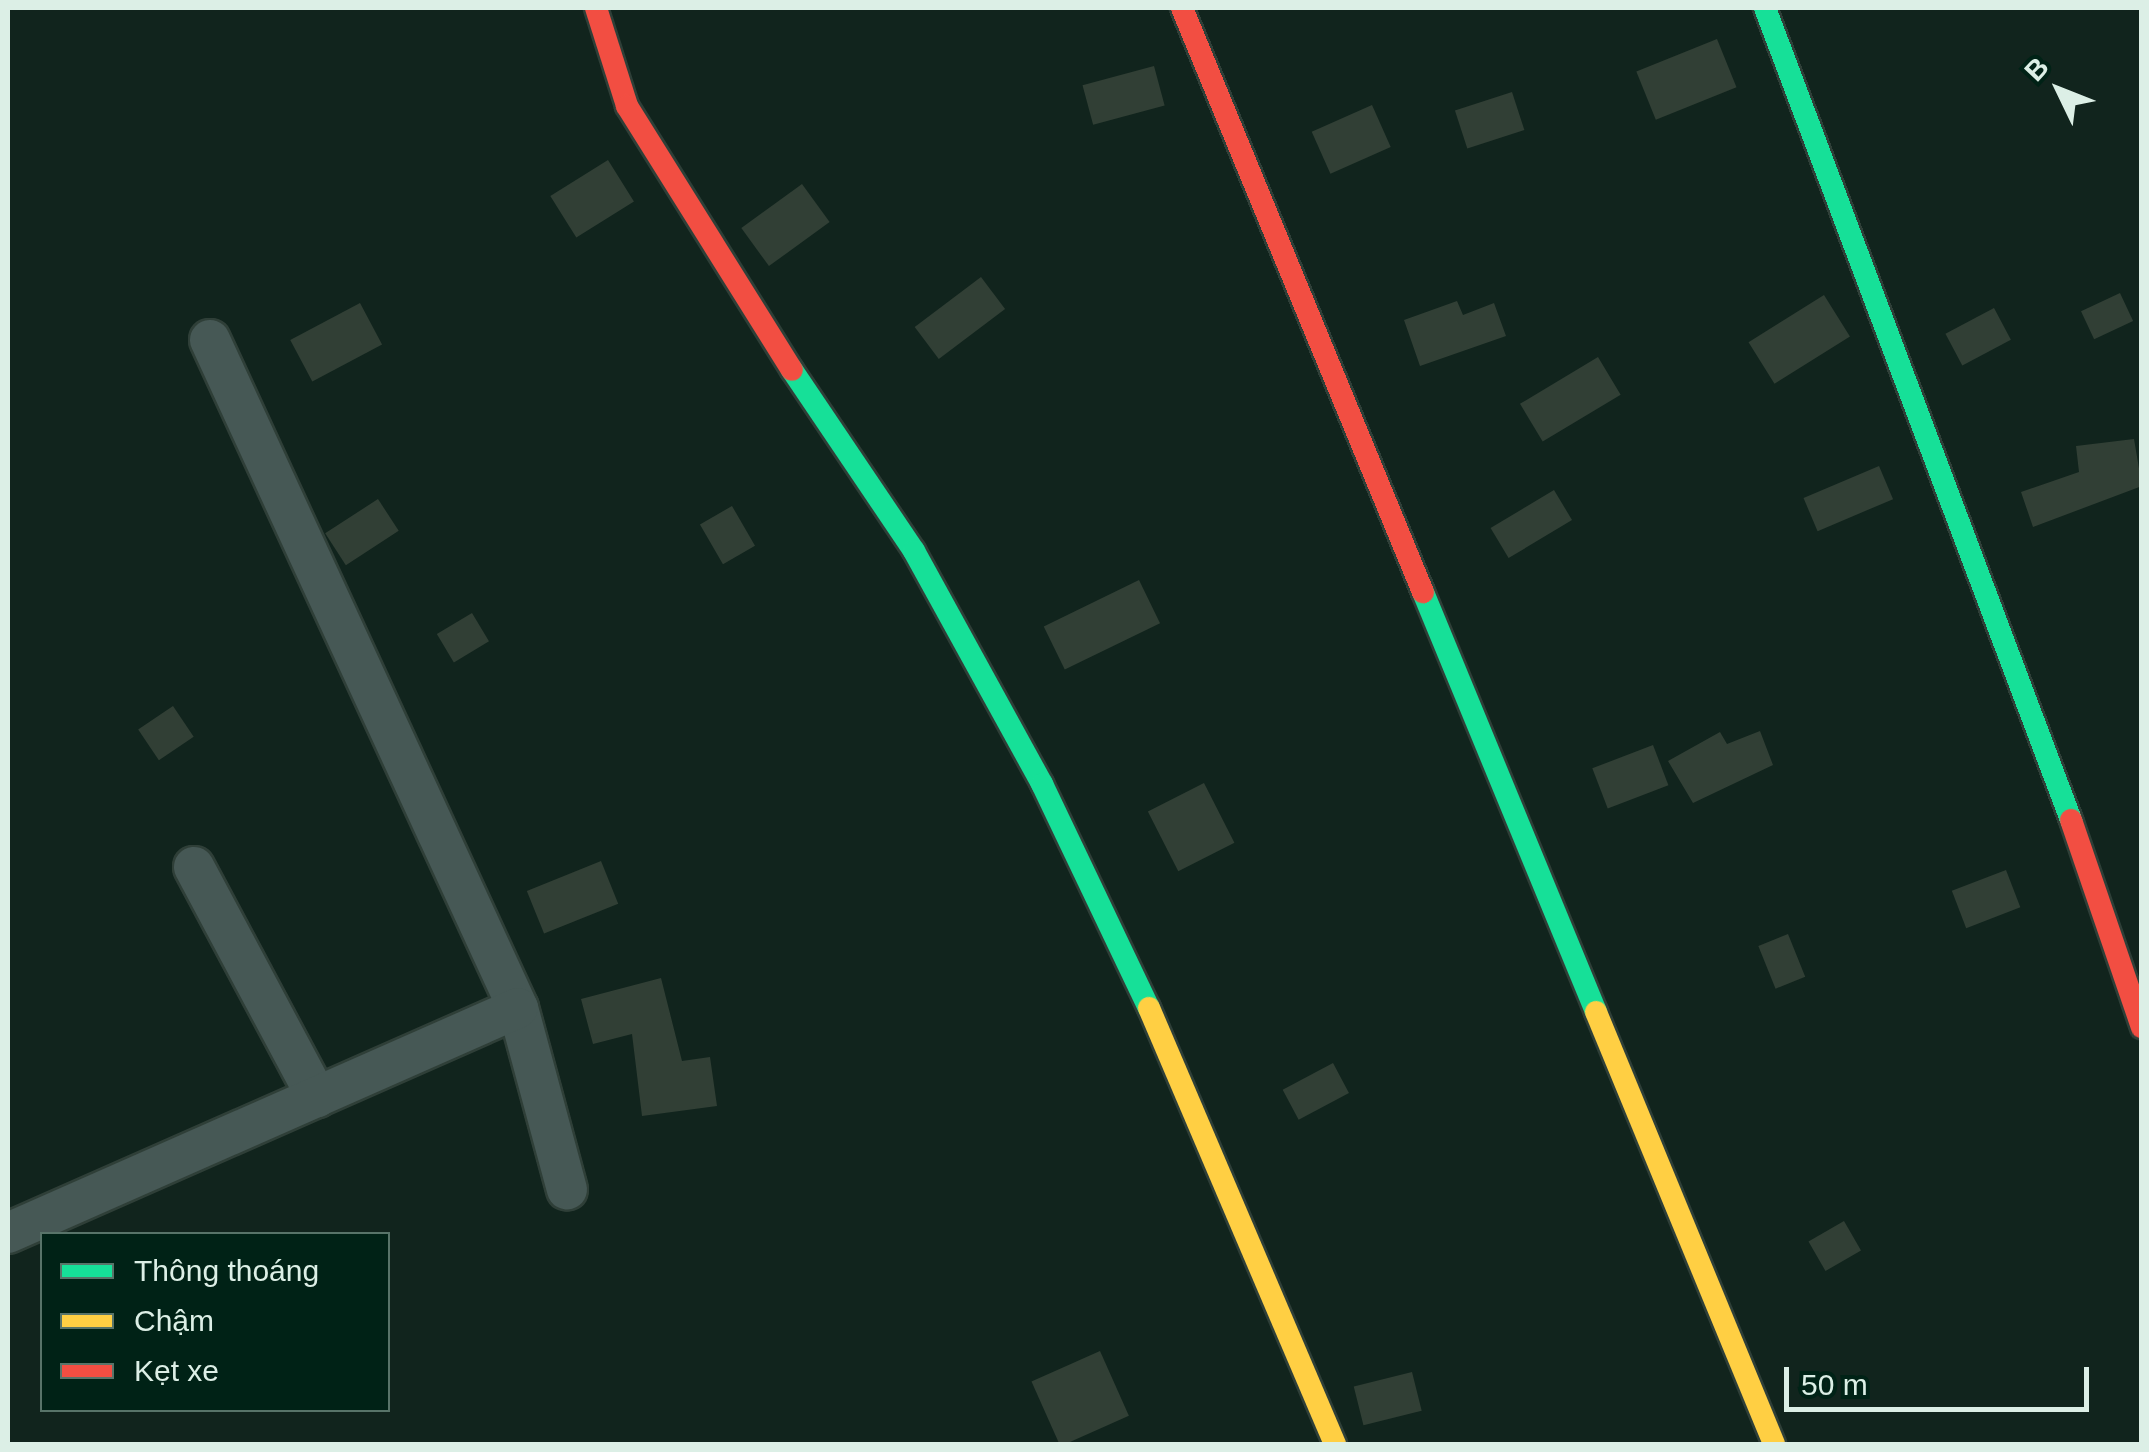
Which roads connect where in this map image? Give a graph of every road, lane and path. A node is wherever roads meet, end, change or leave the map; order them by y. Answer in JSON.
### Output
{"nodes":[{"id":1,"x":596,"y":8,"type":"edge"},
{"id":2,"x":1182,"y":8,"type":"edge"},
{"id":3,"x":1765,"y":8,"type":"edge"},
{"id":4,"x":210,"y":340,"type":"dead end"},
{"id":5,"x":194,"y":868,"type":"dead end"},
{"id":6,"x":518,"y":1008,"type":"junction"},
{"id":7,"x":2142,"y":1027,"type":"edge"},
{"id":8,"x":317,"y":1097,"type":"junction"},
{"id":9,"x":567,"y":1190,"type":"dead end"},
{"id":10,"x":8,"y":1233,"type":"edge"},
{"id":11,"x":1335,"y":1444,"type":"edge"},
{"id":12,"x":1774,"y":1444,"type":"edge"}],
"edges":[{"from":1,"to":11,"type":"street"},
{"from":2,"to":12,"type":"street"},
{"from":3,"to":7,"type":"street"},
{"from":4,"to":6,"type":"street"},
{"from":5,"to":8,"type":"street"},
{"from":6,"to":8,"type":"street"},
{"from":6,"to":9,"type":"street"},
{"from":8,"to":10,"type":"street"}]}
